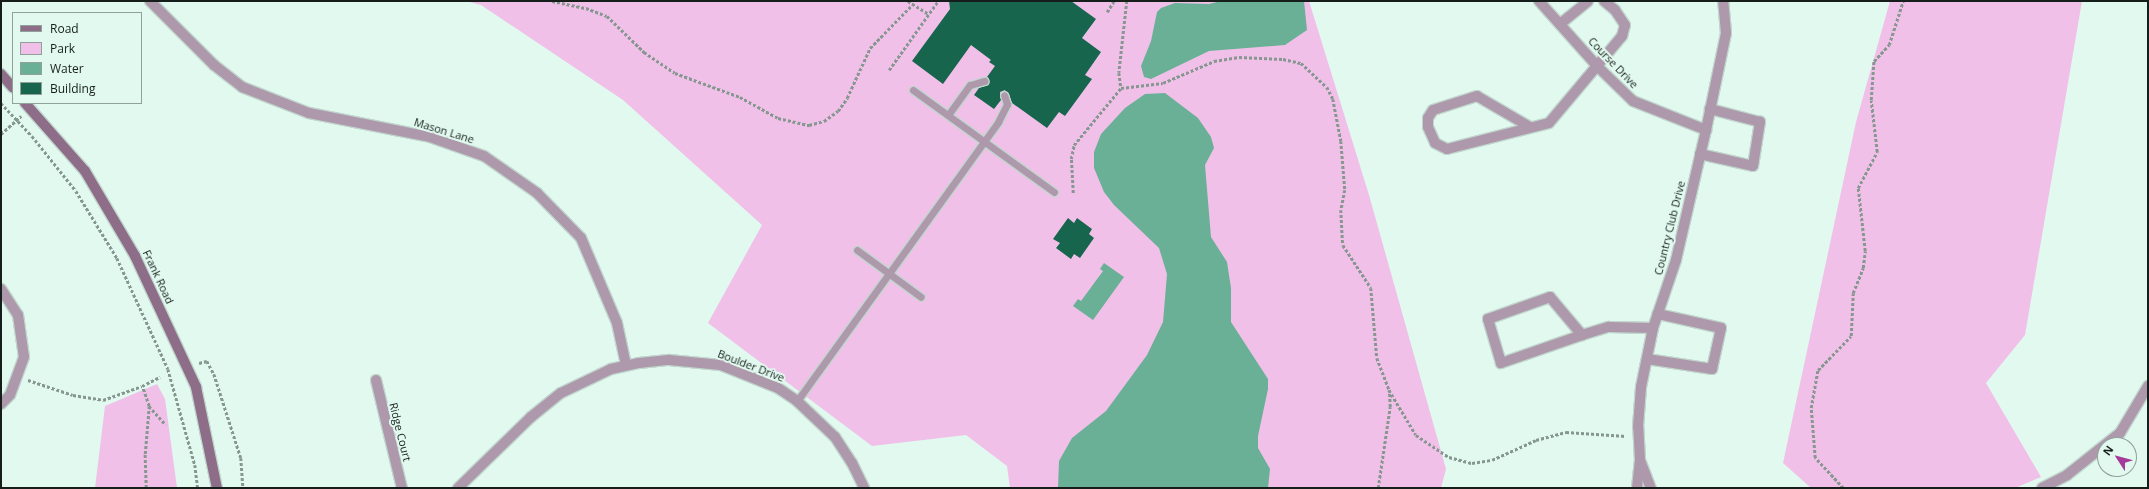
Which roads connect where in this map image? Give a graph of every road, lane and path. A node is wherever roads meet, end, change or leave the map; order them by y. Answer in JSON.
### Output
{"nodes":[{"id":1,"x":150,"y":1,"type":"edge"},
{"id":2,"x":552,"y":1,"type":"edge"},
{"id":3,"x":908,"y":1,"type":"edge"},
{"id":4,"x":938,"y":1,"type":"edge"},
{"id":5,"x":1114,"y":1,"type":"edge"},
{"id":6,"x":1127,"y":1,"type":"edge"},
{"id":7,"x":1539,"y":1,"type":"edge"},
{"id":8,"x":1588,"y":1,"type":"edge"},
{"id":9,"x":1604,"y":1,"type":"edge"},
{"id":10,"x":1723,"y":1,"type":"edge"},
{"id":11,"x":1903,"y":1,"type":"edge"},
{"id":12,"x":912,"y":5,"type":"junction"},
{"id":13,"x":1107,"y":12,"type":"dead end"},
{"id":14,"x":929,"y":14,"type":"junction"},
{"id":15,"x":1560,"y":24,"type":"junction"},
{"id":16,"x":1598,"y":67,"type":"junction"},
{"id":17,"x":889,"y":70,"type":"dead end"},
{"id":18,"x":1,"y":74,"type":"edge"},
{"id":19,"x":984,"y":81,"type":"dead end"},
{"id":20,"x":12,"y":87,"type":"edge"},
{"id":21,"x":1121,"y":88,"type":"junction"},
{"id":22,"x":913,"y":90,"type":"dead end"},
{"id":23,"x":1004,"y":95,"type":"dead end"},
{"id":24,"x":1,"y":104,"type":"edge"},
{"id":25,"x":27,"y":106,"type":"edge"},
{"id":26,"x":1710,"y":109,"type":"junction"},
{"id":27,"x":948,"y":115,"type":"junction"},
{"id":28,"x":17,"y":120,"type":"junction"},
{"id":29,"x":1530,"y":127,"type":"junction"},
{"id":30,"x":1706,"y":130,"type":"junction"},
{"id":31,"x":1,"y":134,"type":"edge"},
{"id":32,"x":984,"y":140,"type":"junction"},
{"id":33,"x":1700,"y":154,"type":"junction"},
{"id":34,"x":1054,"y":192,"type":"dead end"},
{"id":35,"x":1073,"y":193,"type":"dead end"},
{"id":36,"x":857,"y":250,"type":"dead end"},
{"id":37,"x":889,"y":274,"type":"junction"},
{"id":38,"x":1,"y":289,"type":"edge"},
{"id":39,"x":921,"y":297,"type":"dead end"},
{"id":40,"x":1658,"y":314,"type":"junction"},
{"id":41,"x":1653,"y":328,"type":"junction"},
{"id":42,"x":1582,"y":335,"type":"junction"},
{"id":43,"x":1647,"y":359,"type":"junction"},
{"id":44,"x":199,"y":363,"type":"dead end"},
{"id":45,"x":626,"y":365,"type":"junction"},
{"id":46,"x":17,"y":376,"type":"junction"},
{"id":47,"x":160,"y":377,"type":"dead end"},
{"id":48,"x":376,"y":380,"type":"dead end"},
{"id":49,"x":142,"y":386,"type":"junction"},
{"id":50,"x":2148,"y":386,"type":"edge"},
{"id":51,"x":1389,"y":390,"type":"junction"},
{"id":52,"x":798,"y":401,"type":"junction"},
{"id":53,"x":1,"y":404,"type":"edge"},
{"id":54,"x":149,"y":406,"type":"junction"},
{"id":55,"x":166,"y":425,"type":"dead end"},
{"id":56,"x":1638,"y":437,"type":"junction"},
{"id":57,"x":1640,"y":460,"type":"junction"},
{"id":58,"x":146,"y":488,"type":"edge"},
{"id":59,"x":198,"y":488,"type":"edge"},
{"id":60,"x":216,"y":488,"type":"edge"},
{"id":61,"x":243,"y":488,"type":"edge"},
{"id":62,"x":402,"y":488,"type":"edge"},
{"id":63,"x":458,"y":488,"type":"edge"},
{"id":64,"x":864,"y":488,"type":"edge"},
{"id":65,"x":1378,"y":488,"type":"edge"},
{"id":66,"x":1637,"y":488,"type":"edge"},
{"id":67,"x":1651,"y":488,"type":"edge"},
{"id":68,"x":1843,"y":488,"type":"edge"},
{"id":69,"x":2042,"y":488,"type":"edge"}],
"edges":[{"from":1,"to":45,"type":"street","name":"Mason Lane"},
{"from":2,"to":12,"type":"path"},
{"from":3,"to":12,"type":"path"},
{"from":4,"to":14,"type":"path"},
{"from":5,"to":13,"type":"path"},
{"from":6,"to":21,"type":"path"},
{"from":7,"to":15,"type":"street","name":"Course Drive"},
{"from":8,"to":15,"type":"street"},
{"from":9,"to":16,"type":"street"},
{"from":10,"to":26,"type":"street","name":"Country Club Drive"},
{"from":11,"to":68,"type":"path"},
{"from":12,"to":14,"type":"path"},
{"from":14,"to":17,"type":"path"},
{"from":15,"to":16,"type":"street","name":"Course Drive"},
{"from":16,"to":29,"type":"street"},
{"from":16,"to":30,"type":"street","name":"Course Drive"},
{"from":18,"to":20,"type":"street"},
{"from":19,"to":27,"type":"lane"},
{"from":21,"to":35,"type":"path"},
{"from":21,"to":51,"type":"path"},
{"from":22,"to":27,"type":"lane"},
{"from":23,"to":32,"type":"lane"},
{"from":24,"to":28,"type":"path"},
{"from":25,"to":28,"type":"path"},
{"from":25,"to":60,"type":"street","name":"Frank Road"},
{"from":26,"to":30,"type":"street","name":"Country Club Drive"},
{"from":26,"to":33,"type":"street"},
{"from":27,"to":32,"type":"lane"},
{"from":28,"to":31,"type":"path"},
{"from":28,"to":59,"type":"path"},
{"from":29,"to":29,"type":"street"},
{"from":30,"to":33,"type":"street","name":"Country Club Drive"},
{"from":32,"to":34,"type":"lane"},
{"from":32,"to":37,"type":"lane"},
{"from":33,"to":40,"type":"street","name":"Country Club Drive"},
{"from":36,"to":37,"type":"lane"},
{"from":37,"to":39,"type":"lane"},
{"from":37,"to":52,"type":"lane"},
{"from":38,"to":46,"type":"street"},
{"from":40,"to":41,"type":"street","name":"Country Club Drive"},
{"from":40,"to":43,"type":"street"},
{"from":41,"to":42,"type":"street"},
{"from":41,"to":43,"type":"street","name":"Country Club Drive"},
{"from":42,"to":42,"type":"street"},
{"from":43,"to":56,"type":"street","name":"Country Club Drive"},
{"from":44,"to":61,"type":"path"},
{"from":45,"to":52,"type":"street","name":"Boulder Drive"},
{"from":45,"to":63,"type":"street","name":"Boulder Drive"},
{"from":46,"to":49,"type":"path"},
{"from":46,"to":53,"type":"street"},
{"from":47,"to":49,"type":"path"},
{"from":48,"to":62,"type":"street","name":"Ridge Court"},
{"from":49,"to":54,"type":"path"},
{"from":50,"to":69,"type":"street"},
{"from":51,"to":56,"type":"path"},
{"from":51,"to":65,"type":"path"},
{"from":52,"to":64,"type":"street","name":"Boulder Drive"},
{"from":54,"to":55,"type":"path"},
{"from":54,"to":58,"type":"path"},
{"from":56,"to":57,"type":"street","name":"Country Club Drive"},
{"from":57,"to":66,"type":"street","name":"Country Club Drive"},
{"from":57,"to":67,"type":"street","name":"Country Club Drive"}]}
